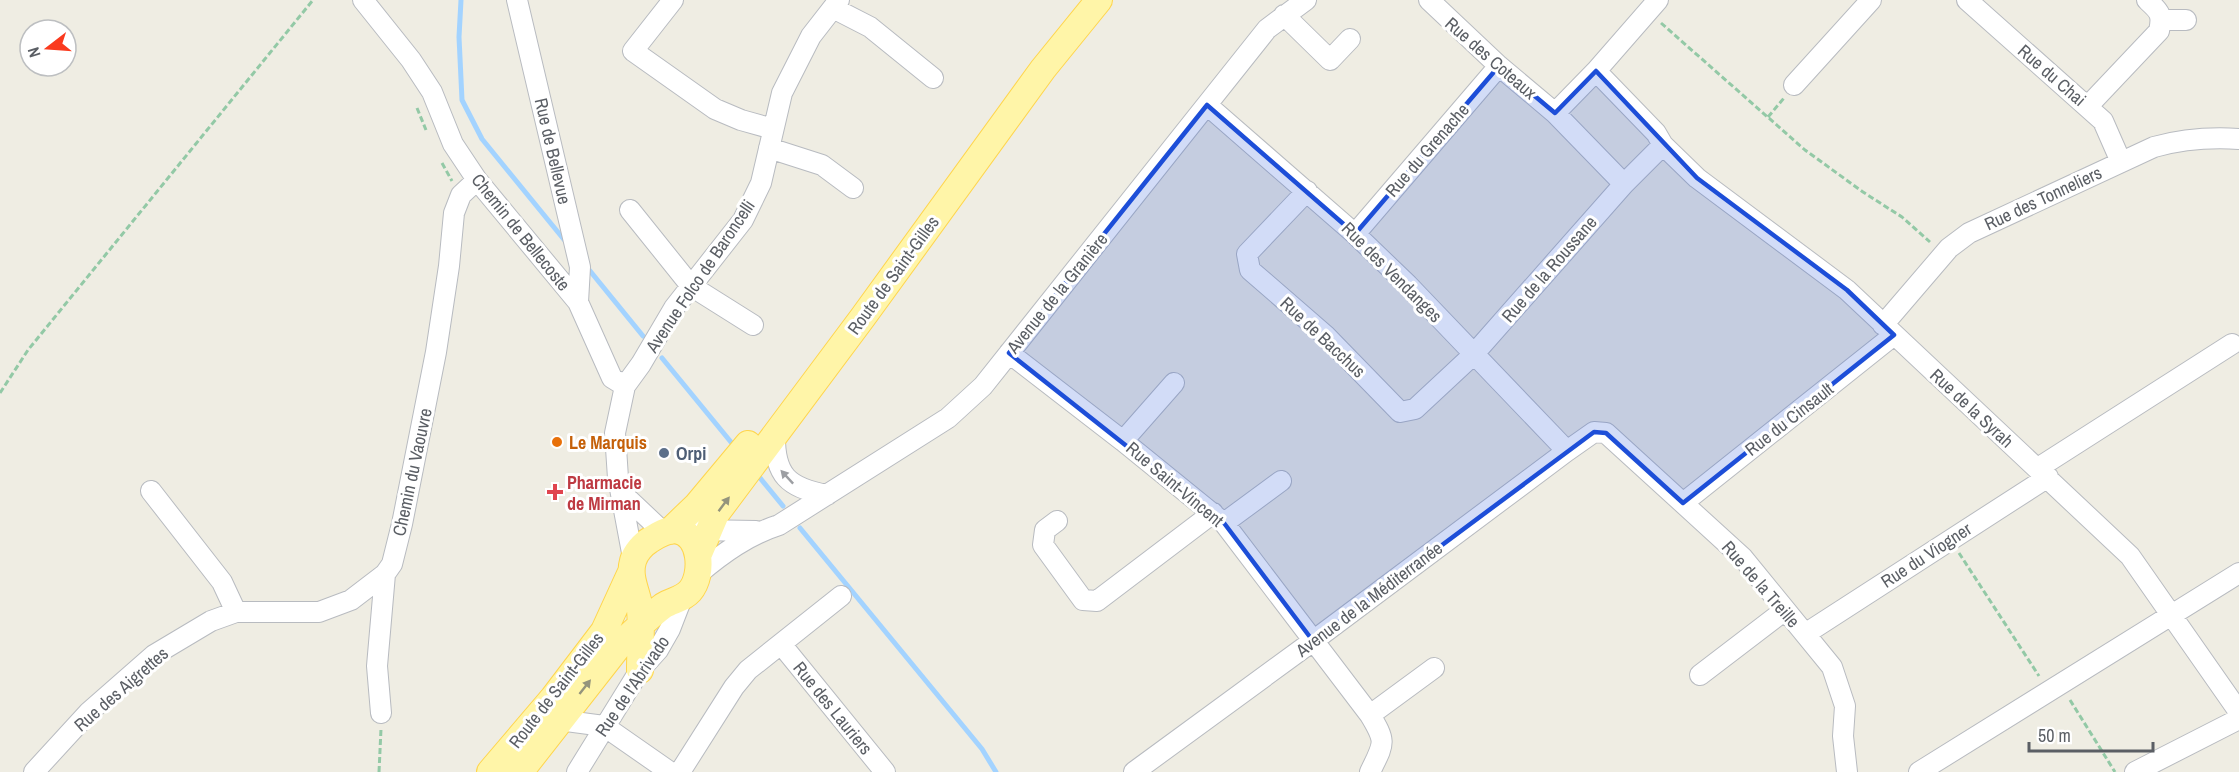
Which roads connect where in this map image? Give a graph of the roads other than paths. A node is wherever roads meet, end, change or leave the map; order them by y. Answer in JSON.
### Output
{"nodes":[{"id":1,"x":363,"y":0,"type":"edge"},
{"id":2,"x":517,"y":0,"type":"edge"},
{"id":3,"x":673,"y":0,"type":"edge"},
{"id":4,"x":1086,"y":0,"type":"edge"},
{"id":5,"x":1099,"y":0,"type":"edge"},
{"id":6,"x":1306,"y":0,"type":"edge"},
{"id":7,"x":1429,"y":0,"type":"edge"},
{"id":8,"x":1871,"y":0,"type":"edge"},
{"id":9,"x":1967,"y":0,"type":"edge"},
{"id":10,"x":2146,"y":0,"type":"edge"},
{"id":11,"x":836,"y":4,"type":"edge"},
{"id":12,"x":1653,"y":6,"type":"edge"},
{"id":13,"x":1284,"y":15,"type":"junction"},
{"id":14,"x":2162,"y":20,"type":"junction"},
{"id":15,"x":2186,"y":20,"type":"dead end"},
{"id":16,"x":1350,"y":39,"type":"dead end"},
{"id":17,"x":1499,"y":66,"type":"junction"},
{"id":18,"x":1596,"y":71,"type":"junction"},
{"id":19,"x":933,"y":78,"type":"dead end"},
{"id":20,"x":1794,"y":85,"type":"road end"},
{"id":21,"x":1207,"y":105,"type":"junction"},
{"id":22,"x":2088,"y":106,"type":"junction"},
{"id":23,"x":1555,"y":113,"type":"junction"},
{"id":24,"x":771,"y":139,"type":"junction"},
{"id":25,"x":2239,"y":139,"type":"edge"},
{"id":26,"x":1663,"y":145,"type":"junction"},
{"id":27,"x":2121,"y":162,"type":"junction"},
{"id":28,"x":477,"y":180,"type":"junction"},
{"id":29,"x":1624,"y":184,"type":"junction"},
{"id":30,"x":854,"y":188,"type":"dead end"},
{"id":31,"x":1307,"y":191,"type":"junction"},
{"id":32,"x":630,"y":210,"type":"dead end"},
{"id":33,"x":1355,"y":234,"type":"junction"},
{"id":34,"x":691,"y":286,"type":"junction"},
{"id":35,"x":578,"y":302,"type":"junction"},
{"id":36,"x":753,"y":325,"type":"dead end"},
{"id":37,"x":1889,"y":330,"type":"junction"},
{"id":38,"x":2232,"y":344,"type":"dead end"},
{"id":39,"x":1009,"y":353,"type":"junction"},
{"id":40,"x":1473,"y":355,"type":"junction"},
{"id":41,"x":1174,"y":383,"type":"dead end"},
{"id":42,"x":625,"y":386,"type":"junction"},
{"id":43,"x":1606,"y":433,"type":"joint"},
{"id":44,"x":775,"y":434,"type":"junction"},
{"id":45,"x":1123,"y":441,"type":"junction"},
{"id":46,"x":1567,"y":450,"type":"junction"},
{"id":47,"x":2043,"y":473,"type":"junction"},
{"id":48,"x":618,"y":478,"type":"junction"},
{"id":49,"x":1281,"y":481,"type":"dead end"},
{"id":50,"x":151,"y":491,"type":"dead end"},
{"id":51,"x":827,"y":495,"type":"junction"},
{"id":52,"x":1683,"y":503,"type":"junction"},
{"id":53,"x":1219,"y":518,"type":"junction"},
{"id":54,"x":1057,"y":521,"type":"dead end"},
{"id":55,"x":670,"y":531,"type":"junction"},
{"id":56,"x":709,"y":531,"type":"junction"},
{"id":57,"x":759,"y":531,"type":"junction"},
{"id":58,"x":698,"y":565,"type":"junction"},
{"id":59,"x":632,"y":570,"type":"junction"},
{"id":60,"x":2239,"y":573,"type":"edge"},
{"id":61,"x":385,"y":574,"type":"junction"},
{"id":62,"x":841,"y":596,"type":"dead end"},
{"id":63,"x":673,"y":602,"type":"junction"},
{"id":64,"x":1785,"y":610,"type":"junction"},
{"id":65,"x":236,"y":612,"type":"junction"},
{"id":66,"x":2171,"y":615,"type":"junction"},
{"id":67,"x":641,"y":626,"type":"junction"},
{"id":68,"x":1805,"y":634,"type":"junction"},
{"id":69,"x":1313,"y":641,"type":"junction"},
{"id":70,"x":781,"y":644,"type":"junction"},
{"id":71,"x":1434,"y":668,"type":"dead end"},
{"id":72,"x":640,"y":670,"type":"junction"},
{"id":73,"x":1700,"y":675,"type":"dead end"},
{"id":74,"x":2239,"y":712,"type":"edge"},
{"id":75,"x":381,"y":713,"type":"road end"},
{"id":76,"x":1370,"y":715,"type":"junction"},
{"id":77,"x":2239,"y":719,"type":"edge"},
{"id":78,"x":559,"y":720,"type":"junction"},
{"id":79,"x":604,"y":726,"type":"junction"},
{"id":80,"x":34,"y":772,"type":"edge"},
{"id":81,"x":490,"y":772,"type":"edge"},
{"id":82,"x":520,"y":772,"type":"edge"},
{"id":83,"x":577,"y":772,"type":"edge"},
{"id":84,"x":670,"y":772,"type":"edge"},
{"id":85,"x":680,"y":772,"type":"edge"},
{"id":86,"x":885,"y":772,"type":"edge"},
{"id":87,"x":1134,"y":772,"type":"edge"},
{"id":88,"x":1370,"y":772,"type":"edge"},
{"id":89,"x":1847,"y":772,"type":"edge"},
{"id":90,"x":1919,"y":772,"type":"edge"},
{"id":91,"x":2135,"y":772,"type":"edge"}],
"edges":[{"from":1,"to":28,"type":"street","name":"Chemin de Bellecoste"},
{"from":2,"to":35,"type":"street","name":"Rue de Bellevue"},
{"from":3,"to":24,"type":"street"},
{"from":4,"to":55,"type":"main road","name":"Route de Saint-Gilles"},
{"from":5,"to":44,"type":"main road","name":"Route de Saint-Gilles"},
{"from":6,"to":13,"type":"street","name":"Avenue de la Granière"},
{"from":7,"to":17,"type":"street","name":"Rue des Coteaux"},
{"from":8,"to":20,"type":"street"},
{"from":9,"to":22,"type":"street","name":"Rue du Chai"},
{"from":10,"to":14,"type":"street"},
{"from":11,"to":19,"type":"street"},
{"from":11,"to":24,"type":"street","name":"Avenue Folco de Baroncelli"},
{"from":12,"to":18,"type":"street"},
{"from":13,"to":16,"type":"street"},
{"from":13,"to":21,"type":"street","name":"Avenue de la Granière"},
{"from":14,"to":15,"type":"street"},
{"from":14,"to":22,"type":"street"},
{"from":17,"to":23,"type":"street","name":"Rue des Coteaux"},
{"from":17,"to":33,"type":"street","name":"Rue du Grenache"},
{"from":18,"to":23,"type":"street"},
{"from":18,"to":26,"type":"street","name":"Rue de la Syrah"},
{"from":21,"to":31,"type":"street","name":"Rue des Vendanges"},
{"from":21,"to":39,"type":"street","name":"Avenue de la Granière"},
{"from":22,"to":27,"type":"street","name":"Rue du Chai"},
{"from":23,"to":29,"type":"street","name":"Rue des Coteaux"},
{"from":24,"to":30,"type":"street"},
{"from":24,"to":34,"type":"street","name":"Avenue Folco de Baroncelli"},
{"from":25,"to":27,"type":"street","name":"Rue des Tonneliers"},
{"from":26,"to":29,"type":"street","name":"Rue de la Roussane"},
{"from":26,"to":37,"type":"street","name":"Rue de la Syrah"},
{"from":27,"to":37,"type":"street","name":"Rue des Tonneliers"},
{"from":28,"to":35,"type":"street","name":"Chemin de Bellecoste"},
{"from":28,"to":61,"type":"street","name":"Chemin du Vaouvre"},
{"from":29,"to":40,"type":"street","name":"Rue de la Roussane"},
{"from":31,"to":33,"type":"street","name":"Rue des Vendanges"},
{"from":31,"to":40,"type":"street","name":"Rue de Bacchus"},
{"from":32,"to":34,"type":"street"},
{"from":33,"to":40,"type":"street","name":"Rue des Vendanges"},
{"from":34,"to":36,"type":"street"},
{"from":34,"to":42,"type":"street","name":"Avenue Folco de Baroncelli"},
{"from":35,"to":42,"type":"street","name":"Chemin de Bellecoste"},
{"from":37,"to":47,"type":"street","name":"Rue de la Syrah"},
{"from":37,"to":52,"type":"street","name":"Rue du Cinsault"},
{"from":38,"to":47,"type":"street","name":"Rue du Viogner"},
{"from":39,"to":45,"type":"street","name":"Rue Saint-Vincent"},
{"from":39,"to":51,"type":"street","name":"Avenue de la Granière"},
{"from":40,"to":46,"type":"street","name":"Rue des Vendanges"},
{"from":41,"to":45,"type":"street"},
{"from":42,"to":48,"type":"street"},
{"from":43,"to":46,"type":"street","name":"Avenue de la Méditerranée"},
{"from":43,"to":52,"type":"street","name":"Rue de la Treille"},
{"from":51,"to":44,"type":"street","one_way":true},
{"from":56,"to":44,"type":"main road","name":"Route de Saint-Gilles","one_way":true},
{"from":45,"to":53,"type":"street","name":"Rue Saint-Vincent"},
{"from":46,"to":69,"type":"street","name":"Avenue de la Méditerranée"},
{"from":47,"to":66,"type":"street","name":"Rue de la Syrah"},
{"from":47,"to":68,"type":"street","name":"Rue du Viogner"},
{"from":48,"to":55,"type":"street"},
{"from":48,"to":59,"type":"street"},
{"from":49,"to":53,"type":"street"},
{"from":50,"to":65,"type":"street"},
{"from":51,"to":57,"type":"street","name":"Avenue de la Granière"},
{"from":52,"to":64,"type":"street","name":"Rue de la Treille"},
{"from":53,"to":54,"type":"street"},
{"from":53,"to":69,"type":"street","name":"Rue Saint-Vincent"},
{"from":55,"to":56,"type":"street","name":"Avenue de la Granière"},
{"from":55,"to":58,"type":"main road"},
{"from":55,"to":59,"type":"main road"},
{"from":56,"to":57,"type":"street","name":"Avenue de la Granière"},
{"from":56,"to":58,"type":"main road","name":"Route de Saint-Gilles"},
{"from":57,"to":58,"type":"street","name":"Avenue de la Granière"},
{"from":58,"to":63,"type":"main road"},
{"from":59,"to":63,"type":"main road"},
{"from":59,"to":67,"type":"main road"},
{"from":59,"to":81,"type":"main road","name":"Route de Saint-Gilles"},
{"from":60,"to":66,"type":"street"},
{"from":61,"to":65,"type":"street","name":"Rue des Aigrettes"},
{"from":61,"to":75,"type":"street","name":"Chemin du Vaouvre"},
{"from":62,"to":70,"type":"street"},
{"from":63,"to":67,"type":"main road","name":"Route de Saint-Gilles"},
{"from":63,"to":72,"type":"street","name":"Rue de l'Abrivado"},
{"from":64,"to":68,"type":"street","name":"Rue de la Treille"},
{"from":64,"to":73,"type":"street"},
{"from":65,"to":80,"type":"street","name":"Rue des Aigrettes"},
{"from":66,"to":74,"type":"street","name":"Rue de la Syrah"},
{"from":66,"to":90,"type":"street"},
{"from":67,"to":72,"type":"main road"},
{"from":78,"to":67,"type":"main road","name":"Route de Saint-Gilles","one_way":true},
{"from":68,"to":89,"type":"street","name":"Rue de la Treille"},
{"from":69,"to":76,"type":"street","name":"Rue Saint-Vincent"},
{"from":69,"to":87,"type":"street","name":"Avenue de la Méditerranée"},
{"from":70,"to":85,"type":"street"},
{"from":70,"to":86,"type":"street","name":"Rue des Lauriers"},
{"from":71,"to":76,"type":"street"},
{"from":72,"to":79,"type":"street","name":"Rue de l'Abrivado"},
{"from":76,"to":88,"type":"street","name":"Rue Saint-Vincent"},
{"from":77,"to":91,"type":"street"},
{"from":78,"to":79,"type":"street"},
{"from":78,"to":82,"type":"main road","name":"Route de Saint-Gilles"},
{"from":79,"to":83,"type":"street","name":"Rue de l'Abrivado"},
{"from":79,"to":84,"type":"street"}]}
